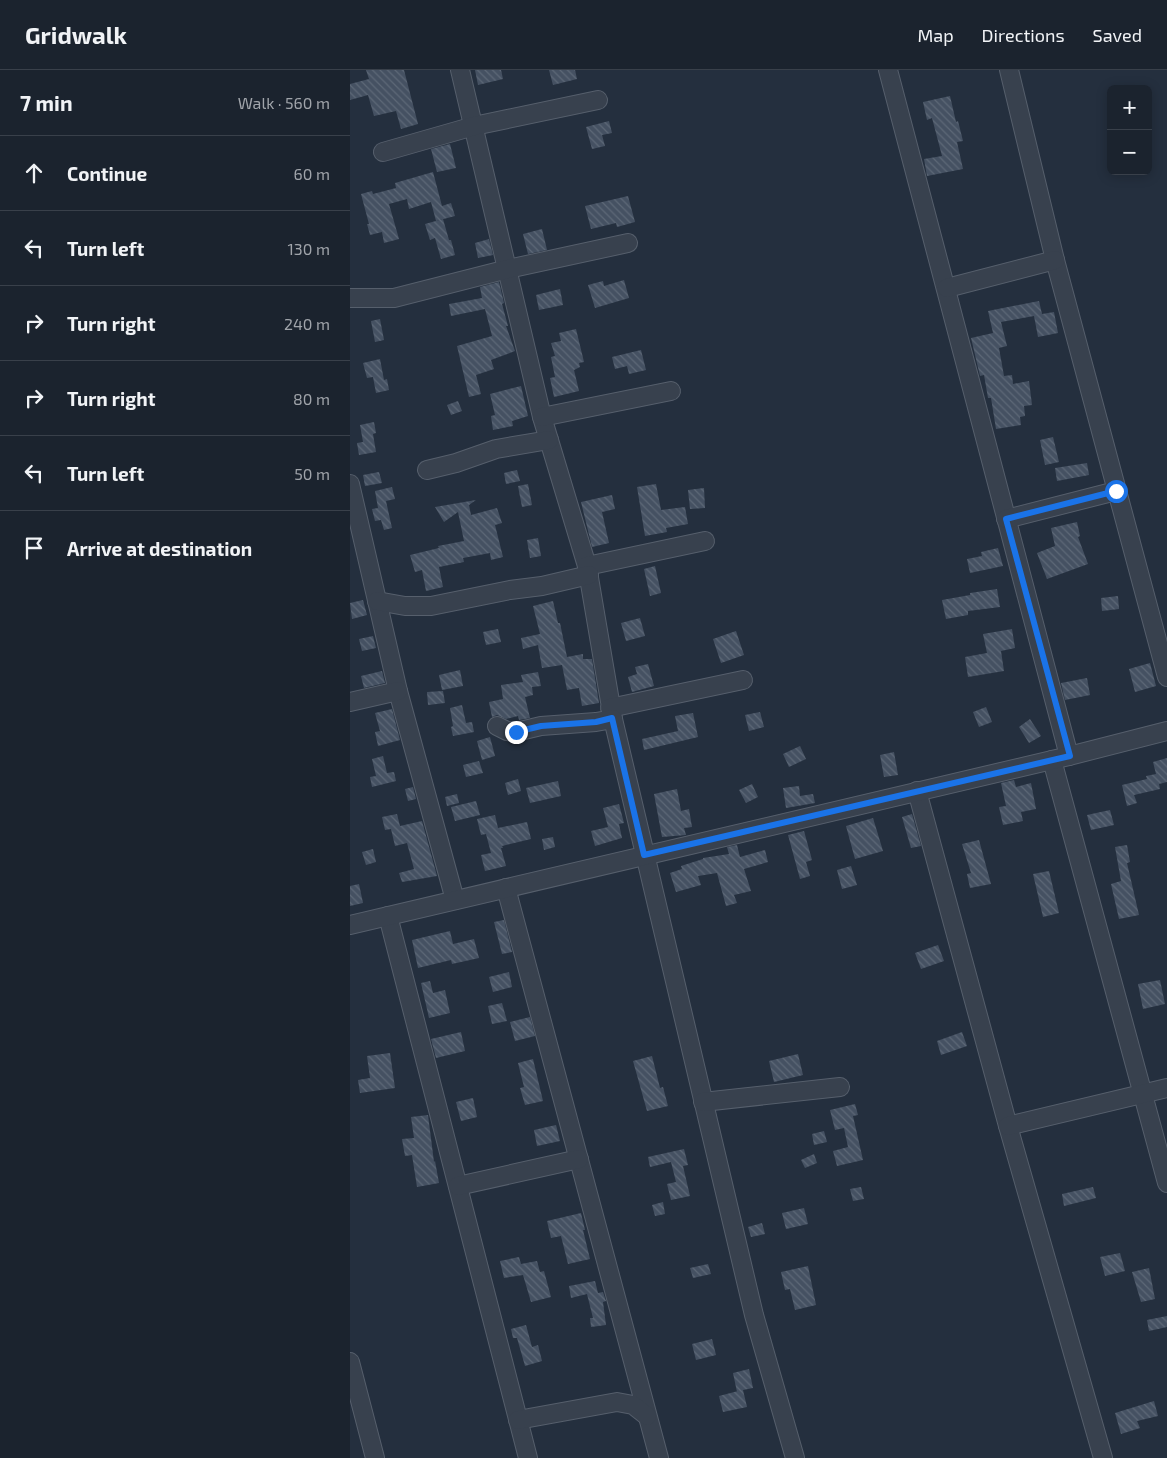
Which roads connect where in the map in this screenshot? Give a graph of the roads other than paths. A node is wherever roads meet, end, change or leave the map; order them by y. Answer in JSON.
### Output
{"nodes":[{"id":1,"x":460,"y":70,"type":"edge"},
{"id":2,"x":888,"y":70,"type":"edge"},
{"id":3,"x":1009,"y":70,"type":"edge"},
{"id":4,"x":598,"y":100,"type":"dead end"},
{"id":5,"x":474,"y":126,"type":"junction"},
{"id":6,"x":383,"y":152,"type":"dead end"},
{"id":7,"x":628,"y":243,"type":"dead end"},
{"id":8,"x":1055,"y":260,"type":"junction"},
{"id":9,"x":508,"y":270,"type":"junction"},
{"id":10,"x":947,"y":288,"type":"junction"},
{"id":11,"x":350,"y":298,"type":"edge"},
{"id":12,"x":671,"y":391,"type":"dead end"},
{"id":13,"x":542,"y":417,"type":"junction"},
{"id":14,"x":549,"y":440,"type":"junction"},
{"id":15,"x":427,"y":470,"type":"dead end"},
{"id":16,"x":350,"y":484,"type":"edge"},
{"id":17,"x":1116,"y":491,"type":"junction"},
{"id":18,"x":1006,"y":519,"type":"junction"},
{"id":19,"x":705,"y":541,"type":"dead end"},
{"id":20,"x":588,"y":571,"type":"junction"},
{"id":21,"x":377,"y":601,"type":"junction"},
{"id":22,"x":1167,"y":677,"type":"edge"},
{"id":23,"x":742,"y":680,"type":"dead end"},
{"id":24,"x":398,"y":691,"type":"junction"},
{"id":25,"x":350,"y":702,"type":"edge"},
{"id":26,"x":611,"y":713,"type":"junction"},
{"id":27,"x":497,"y":726,"type":"dead end"},
{"id":28,"x":1167,"y":731,"type":"edge"},
{"id":29,"x":1070,"y":756,"type":"junction"},
{"id":30,"x":1052,"y":760,"type":"junction"},
{"id":31,"x":917,"y":791,"type":"junction"},
{"id":32,"x":644,"y":855,"type":"junction"},
{"id":33,"x":506,"y":888,"type":"junction"},
{"id":34,"x":455,"y":900,"type":"junction"},
{"id":35,"x":388,"y":916,"type":"junction"},
{"id":36,"x":350,"y":925,"type":"edge"},
{"id":37,"x":840,"y":1087,"type":"dead end"},
{"id":38,"x":1167,"y":1088,"type":"edge"},
{"id":39,"x":1143,"y":1094,"type":"junction"},
{"id":40,"x":703,"y":1102,"type":"junction"},
{"id":41,"x":1008,"y":1126,"type":"junction"},
{"id":42,"x":579,"y":1159,"type":"junction"},
{"id":43,"x":1167,"y":1183,"type":"edge"},
{"id":44,"x":458,"y":1186,"type":"junction"},
{"id":45,"x":350,"y":1362,"type":"edge"},
{"id":46,"x":647,"y":1416,"type":"junction"},
{"id":47,"x":518,"y":1420,"type":"junction"},
{"id":48,"x":376,"y":1458,"type":"edge"},
{"id":49,"x":528,"y":1458,"type":"edge"},
{"id":50,"x":658,"y":1458,"type":"edge"},
{"id":51,"x":795,"y":1458,"type":"edge"},
{"id":52,"x":1103,"y":1458,"type":"edge"}],
"edges":[{"from":1,"to":5,"type":"street"},
{"from":2,"to":10,"type":"street"},
{"from":3,"to":8,"type":"street"},
{"from":4,"to":5,"type":"street"},
{"from":5,"to":6,"type":"street"},
{"from":5,"to":9,"type":"street"},
{"from":7,"to":9,"type":"street"},
{"from":8,"to":10,"type":"street"},
{"from":8,"to":17,"type":"street"},
{"from":9,"to":11,"type":"street"},
{"from":9,"to":13,"type":"street"},
{"from":10,"to":18,"type":"street"},
{"from":12,"to":13,"type":"street"},
{"from":13,"to":14,"type":"street"},
{"from":14,"to":15,"type":"street"},
{"from":14,"to":20,"type":"street"},
{"from":16,"to":21,"type":"street"},
{"from":17,"to":18,"type":"street"},
{"from":17,"to":22,"type":"street"},
{"from":18,"to":29,"type":"street"},
{"from":19,"to":20,"type":"street"},
{"from":20,"to":21,"type":"street"},
{"from":20,"to":26,"type":"street"},
{"from":21,"to":24,"type":"street"},
{"from":23,"to":26,"type":"street"},
{"from":24,"to":25,"type":"street"},
{"from":24,"to":34,"type":"street"},
{"from":26,"to":27,"type":"street"},
{"from":26,"to":32,"type":"street"},
{"from":28,"to":29,"type":"street"},
{"from":29,"to":30,"type":"street"},
{"from":30,"to":31,"type":"street"},
{"from":30,"to":39,"type":"street"},
{"from":31,"to":32,"type":"street"},
{"from":31,"to":41,"type":"street"},
{"from":32,"to":33,"type":"street"},
{"from":32,"to":40,"type":"street"},
{"from":33,"to":34,"type":"street"},
{"from":33,"to":42,"type":"street"},
{"from":34,"to":35,"type":"street"},
{"from":35,"to":36,"type":"street"},
{"from":35,"to":44,"type":"street"},
{"from":37,"to":40,"type":"street"},
{"from":38,"to":39,"type":"street"},
{"from":39,"to":41,"type":"street"},
{"from":39,"to":43,"type":"street"},
{"from":40,"to":51,"type":"street"},
{"from":41,"to":52,"type":"street"},
{"from":42,"to":44,"type":"street"},
{"from":42,"to":46,"type":"street"},
{"from":44,"to":47,"type":"street"},
{"from":45,"to":48,"type":"street"},
{"from":46,"to":47,"type":"street"},
{"from":46,"to":50,"type":"street"},
{"from":47,"to":49,"type":"street"}]}
